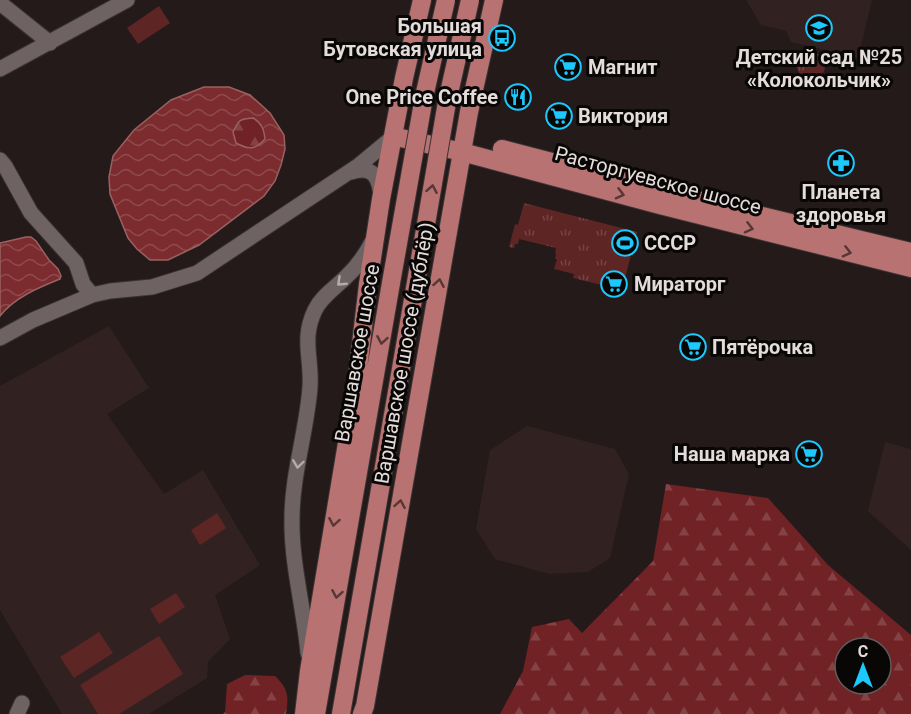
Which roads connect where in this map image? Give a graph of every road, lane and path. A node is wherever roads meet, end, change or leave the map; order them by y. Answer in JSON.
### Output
{"nodes":[{"id":1,"x":127,"y":0,"type":"edge"},
{"id":2,"x":422,"y":0,"type":"edge"},
{"id":3,"x":446,"y":0,"type":"edge"},
{"id":4,"x":470,"y":0,"type":"edge"},
{"id":5,"x":494,"y":0,"type":"edge"},
{"id":6,"x":0,"y":3,"type":"edge"},
{"id":7,"x":50,"y":43,"type":"junction"},
{"id":8,"x":0,"y":69,"type":"edge"},
{"id":9,"x":393,"y":137,"type":"junction"},
{"id":10,"x":463,"y":146,"type":"junction"},
{"id":11,"x":0,"y":160,"type":"edge"},
{"id":12,"x":348,"y":173,"type":"junction"},
{"id":13,"x":381,"y":199,"type":"junction"},
{"id":14,"x":376,"y":235,"type":"junction"},
{"id":15,"x":911,"y":252,"type":"edge"},
{"id":16,"x":911,"y":268,"type":"edge"},
{"id":17,"x":92,"y":295,"type":"junction"},
{"id":18,"x":0,"y":338,"type":"edge"},
{"id":19,"x":309,"y":671,"type":"junction"},
{"id":20,"x":304,"y":714,"type":"edge"},
{"id":21,"x":316,"y":714,"type":"edge"},
{"id":22,"x":341,"y":714,"type":"edge"},
{"id":23,"x":362,"y":714,"type":"edge"}],
"edges":[{"from":1,"to":7,"type":"street"},
{"from":2,"to":9,"type":"main road","name":"Варшавское шоссе (дублёр)"},
{"from":3,"to":21,"type":"main road","name":"Варшавское шоссе","one_way":true,"bridge":true},
{"from":22,"to":4,"type":"main road","one_way":true,"bridge":true},
{"from":5,"to":10,"type":"main road","name":"Варшавское шоссе (дублёр)"},
{"from":6,"to":7,"type":"street"},
{"from":7,"to":8,"type":"street"},
{"from":9,"to":10,"type":"main road"},
{"from":9,"to":12,"type":"street"},
{"from":9,"to":13,"type":"main road","name":"Варшавское шоссе (дублёр)"},
{"from":10,"to":15,"type":"main road","name":"Расторгуевское шоссе"},
{"from":10,"to":16,"type":"main road","name":"Расторгуевское шоссе","one_way":true},
{"from":23,"to":10,"type":"main road","name":"Варшавское шоссе (дублёр)","one_way":true},
{"from":11,"to":17,"type":"street"},
{"from":12,"to":13,"type":"street"},
{"from":12,"to":17,"type":"street"},
{"from":13,"to":14,"type":"main road","name":"Варшавское шоссе (дублёр)"},
{"from":14,"to":19,"type":"main road","name":"Варшавское шоссе (дублёр)","one_way":true},
{"from":14,"to":19,"type":"street","one_way":true},
{"from":17,"to":18,"type":"street"},
{"from":19,"to":20,"type":"main road","name":"Варшавское шоссе (дублёр)"}]}
